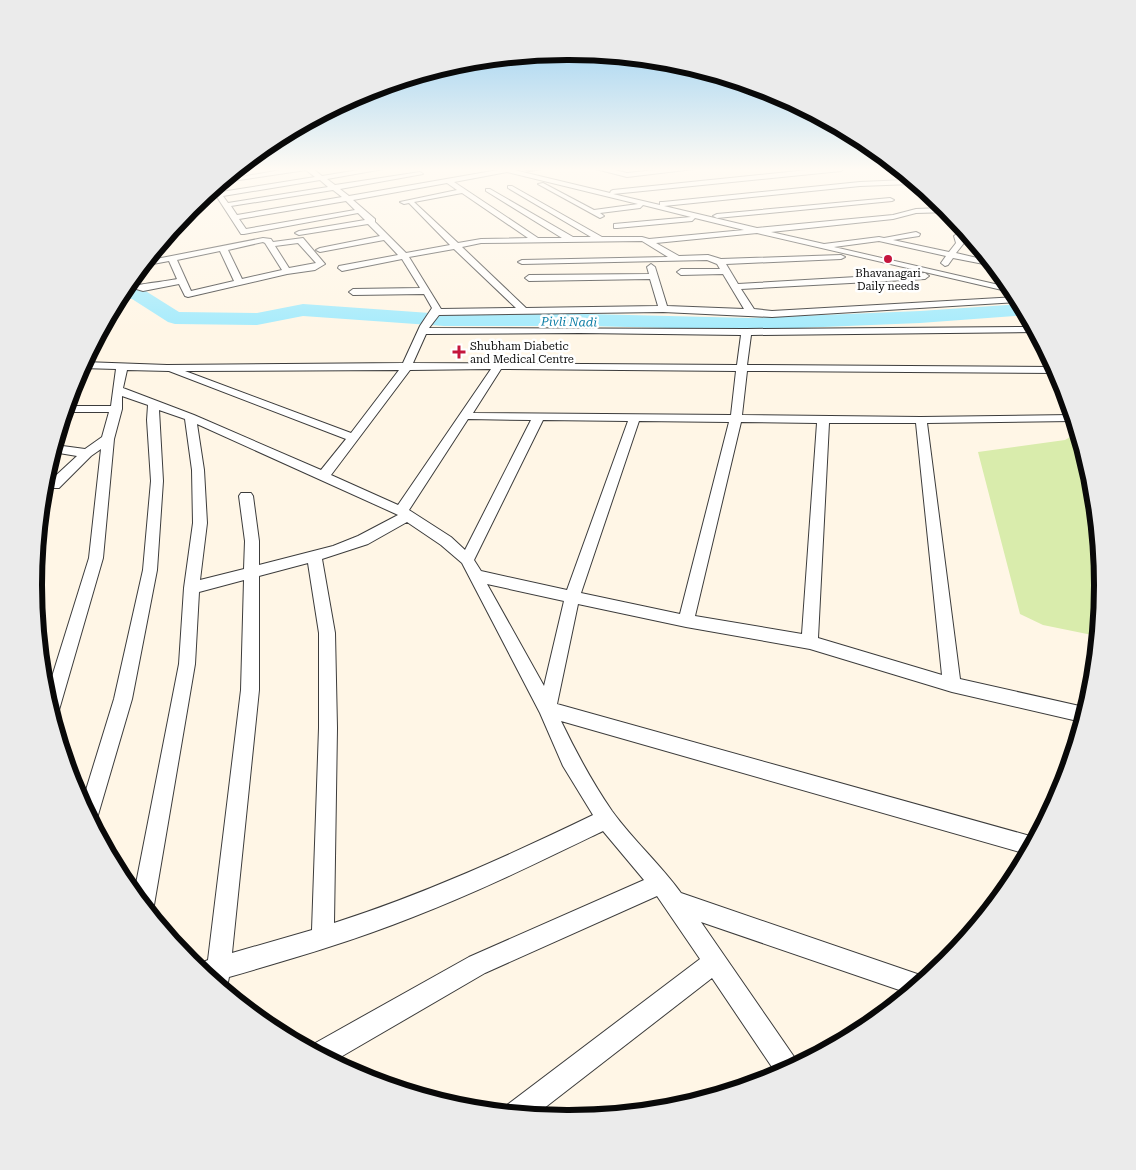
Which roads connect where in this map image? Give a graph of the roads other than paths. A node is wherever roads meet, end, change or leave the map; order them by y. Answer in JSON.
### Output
{"nodes":[{"id":1,"x":237,"y":223,"type":"edge"},
{"id":2,"x":296,"y":223,"type":"edge"},
{"id":3,"x":362,"y":223,"type":"edge"},
{"id":4,"x":374,"y":223,"type":"edge"},
{"id":5,"x":430,"y":223,"type":"edge"},
{"id":6,"x":509,"y":223,"type":"edge"},
{"id":7,"x":541,"y":223,"type":"edge"},
{"id":8,"x":560,"y":223,"type":"edge"},
{"id":9,"x":570,"y":223,"type":"edge"},
{"id":10,"x":610,"y":223,"type":"edge"},
{"id":11,"x":654,"y":223,"type":"edge"},
{"id":12,"x":725,"y":223,"type":"edge"},
{"id":13,"x":833,"y":223,"type":"edge"},
{"id":14,"x":546,"y":226,"type":"junction"},
{"id":15,"x":617,"y":226,"type":"junction"},
{"id":16,"x":762,"y":231,"type":"junction"},
{"id":17,"x":523,"y":232,"type":"junction"},
{"id":18,"x":299,"y":233,"type":"dead end"},
{"id":19,"x":916,"y":234,"type":"dead end"},
{"id":20,"x":387,"y":237,"type":"junction"},
{"id":21,"x":961,"y":237,"type":"edge"},
{"id":22,"x":879,"y":239,"type":"junction"},
{"id":23,"x":536,"y":240,"type":"junction"},
{"id":24,"x":571,"y":240,"type":"junction"},
{"id":25,"x":601,"y":240,"type":"junction"},
{"id":26,"x":645,"y":241,"type":"junction"},
{"id":27,"x":270,"y":245,"type":"junction"},
{"id":28,"x":457,"y":246,"type":"junction"},
{"id":29,"x":815,"y":246,"type":"junction"},
{"id":30,"x":223,"y":248,"type":"junction"},
{"id":31,"x":786,"y":249,"type":"dead end"},
{"id":32,"x":320,"y":250,"type":"dead end"},
{"id":33,"x":766,"y":251,"type":"dead end"},
{"id":34,"x":951,"y":255,"type":"junction"},
{"id":35,"x":861,"y":256,"type":"junction"},
{"id":36,"x":405,"y":257,"type":"junction"},
{"id":37,"x":708,"y":257,"type":"junction"},
{"id":38,"x":172,"y":259,"type":"junction"},
{"id":39,"x":678,"y":259,"type":"junction"},
{"id":40,"x":649,"y":260,"type":"junction"},
{"id":41,"x":153,"y":262,"type":"edge"},
{"id":42,"x":522,"y":262,"type":"dead end"},
{"id":43,"x":720,"y":262,"type":"junction"},
{"id":44,"x":982,"y":262,"type":"edge"},
{"id":45,"x":342,"y":268,"type":"dead end"},
{"id":46,"x":287,"y":271,"type":"junction"},
{"id":47,"x":725,"y":271,"type":"junction"},
{"id":48,"x":681,"y":272,"type":"dead end"},
{"id":49,"x":939,"y":274,"type":"junction"},
{"id":50,"x":654,"y":276,"type":"junction"},
{"id":51,"x":529,"y":278,"type":"dead end"},
{"id":52,"x":182,"y":281,"type":"junction"},
{"id":53,"x":240,"y":284,"type":"junction"},
{"id":54,"x":135,"y":287,"type":"edge"},
{"id":55,"x":734,"y":287,"type":"junction"},
{"id":56,"x":1002,"y":288,"type":"edge"},
{"id":57,"x":427,"y":291,"type":"junction"},
{"id":58,"x":353,"y":292,"type":"dead end"},
{"id":59,"x":1010,"y":300,"type":"edge"},
{"id":60,"x":662,"y":309,"type":"junction"},
{"id":61,"x":524,"y":311,"type":"junction"},
{"id":62,"x":751,"y":312,"type":"junction"},
{"id":63,"x":434,"y":315,"type":"junction"},
{"id":64,"x":424,"y":329,"type":"junction"},
{"id":65,"x":1027,"y":330,"type":"edge"},
{"id":66,"x":746,"y":332,"type":"junction"},
{"id":67,"x":91,"y":365,"type":"edge"},
{"id":68,"x":122,"y":366,"type":"junction"},
{"id":69,"x":407,"y":366,"type":"junction"},
{"id":70,"x":498,"y":366,"type":"junction"},
{"id":71,"x":167,"y":368,"type":"junction"},
{"id":72,"x":742,"y":369,"type":"junction"},
{"id":73,"x":1047,"y":370,"type":"edge"},
{"id":74,"x":117,"y":390,"type":"junction"},
{"id":75,"x":154,"y":404,"type":"junction"},
{"id":76,"x":73,"y":409,"type":"edge"},
{"id":77,"x":116,"y":409,"type":"junction"},
{"id":78,"x":465,"y":416,"type":"junction"},
{"id":79,"x":635,"y":416,"type":"junction"},
{"id":80,"x":190,"y":417,"type":"junction"},
{"id":81,"x":538,"y":418,"type":"junction"},
{"id":82,"x":736,"y":418,"type":"junction"},
{"id":83,"x":1067,"y":418,"type":"edge"},
{"id":84,"x":823,"y":419,"type":"junction"},
{"id":85,"x":921,"y":420,"type":"junction"},
{"id":86,"x":353,"y":438,"type":"junction"},
{"id":87,"x":108,"y":439,"type":"junction"},
{"id":88,"x":60,"y":451,"type":"edge"},
{"id":89,"x":87,"y":453,"type":"junction"},
{"id":90,"x":324,"y":475,"type":"junction"},
{"id":91,"x":53,"y":482,"type":"edge"},
{"id":92,"x":246,"y":496,"type":"dead end"},
{"id":93,"x":405,"y":513,"type":"junction"},
{"id":94,"x":314,"y":557,"type":"junction"},
{"id":95,"x":467,"y":560,"type":"junction"},
{"id":96,"x":252,"y":572,"type":"junction"},
{"id":97,"x":476,"y":576,"type":"junction"},
{"id":98,"x":192,"y":588,"type":"junction"},
{"id":99,"x":572,"y":598,"type":"junction"},
{"id":100,"x":686,"y":621,"type":"junction"},
{"id":101,"x":810,"y":642,"type":"junction"},
{"id":102,"x":952,"y":685,"type":"junction"},
{"id":103,"x":55,"y":696,"type":"edge"},
{"id":104,"x":547,"y":709,"type":"junction"},
{"id":105,"x":1078,"y":714,"type":"edge"},
{"id":106,"x":91,"y":804,"type":"edge"},
{"id":107,"x":606,"y":819,"type":"junction"},
{"id":108,"x":1023,"y":848,"type":"edge"},
{"id":109,"x":666,"y":892,"type":"junction"},
{"id":110,"x":145,"y":896,"type":"edge"},
{"id":111,"x":323,"y":938,"type":"junction"},
{"id":112,"x":715,"y":962,"type":"junction"},
{"id":113,"x":213,"y":972,"type":"edge"},
{"id":114,"x":216,"y":975,"type":"edge"},
{"id":115,"x":910,"y":983,"type":"edge"},
{"id":116,"x":326,"y":1051,"type":"edge"},
{"id":117,"x":784,"y":1063,"type":"edge"},
{"id":118,"x":524,"y":1108,"type":"edge"}],
"edges":[{"from":1,"to":2,"type":"street"},
{"from":3,"to":18,"type":"street"},
{"from":4,"to":20,"type":"street"},
{"from":5,"to":28,"type":"street"},
{"from":6,"to":17,"type":"street"},
{"from":7,"to":14,"type":"street"},
{"from":8,"to":14,"type":"street"},
{"from":9,"to":25,"type":"street"},
{"from":10,"to":15,"type":"street"},
{"from":11,"to":15,"type":"street"},
{"from":12,"to":16,"type":"street"},
{"from":13,"to":16,"type":"street"},
{"from":14,"to":17,"type":"street"},
{"from":14,"to":24,"type":"street"},
{"from":15,"to":26,"type":"street"},
{"from":16,"to":26,"type":"street"},
{"from":16,"to":29,"type":"street"},
{"from":17,"to":23,"type":"street"},
{"from":19,"to":22,"type":"street"},
{"from":20,"to":32,"type":"street"},
{"from":20,"to":36,"type":"street"},
{"from":21,"to":34,"type":"street"},
{"from":22,"to":29,"type":"street"},
{"from":22,"to":34,"type":"street"},
{"from":23,"to":24,"type":"street"},
{"from":23,"to":28,"type":"street"},
{"from":24,"to":25,"type":"street"},
{"from":25,"to":26,"type":"street"},
{"from":26,"to":39,"type":"street"},
{"from":27,"to":30,"type":"street"},
{"from":27,"to":46,"type":"street"},
{"from":27,"to":46,"type":"street"},
{"from":28,"to":36,"type":"street"},
{"from":28,"to":61,"type":"street"},
{"from":29,"to":31,"type":"street"},
{"from":29,"to":35,"type":"street"},
{"from":30,"to":38,"type":"street"},
{"from":30,"to":53,"type":"street"},
{"from":33,"to":37,"type":"street"},
{"from":34,"to":44,"type":"street"},
{"from":34,"to":49,"type":"street"},
{"from":35,"to":43,"type":"street"},
{"from":35,"to":49,"type":"street"},
{"from":36,"to":45,"type":"street"},
{"from":36,"to":57,"type":"street"},
{"from":37,"to":39,"type":"street"},
{"from":37,"to":43,"type":"street"},
{"from":38,"to":41,"type":"street"},
{"from":38,"to":52,"type":"street"},
{"from":39,"to":40,"type":"street"},
{"from":40,"to":42,"type":"street"},
{"from":40,"to":50,"type":"street"},
{"from":43,"to":47,"type":"street"},
{"from":46,"to":53,"type":"street"},
{"from":47,"to":48,"type":"street"},
{"from":47,"to":55,"type":"street"},
{"from":49,"to":55,"type":"street"},
{"from":49,"to":56,"type":"street"},
{"from":50,"to":51,"type":"street"},
{"from":50,"to":60,"type":"street"},
{"from":52,"to":53,"type":"street"},
{"from":52,"to":54,"type":"street"},
{"from":55,"to":62,"type":"street"},
{"from":57,"to":58,"type":"street"},
{"from":57,"to":63,"type":"street"},
{"from":59,"to":62,"type":"street"},
{"from":60,"to":61,"type":"street"},
{"from":60,"to":62,"type":"street"},
{"from":61,"to":63,"type":"street"},
{"from":63,"to":64,"type":"street"},
{"from":64,"to":66,"type":"street"},
{"from":64,"to":69,"type":"street"},
{"from":65,"to":66,"type":"street"},
{"from":66,"to":72,"type":"street"},
{"from":67,"to":68,"type":"street"},
{"from":68,"to":71,"type":"street"},
{"from":68,"to":74,"type":"street"},
{"from":69,"to":70,"type":"street"},
{"from":69,"to":71,"type":"street"},
{"from":69,"to":86,"type":"street"},
{"from":70,"to":72,"type":"street"},
{"from":70,"to":78,"type":"street"},
{"from":71,"to":86,"type":"street"},
{"from":72,"to":73,"type":"street"},
{"from":72,"to":82,"type":"street"},
{"from":74,"to":75,"type":"street"},
{"from":74,"to":77,"type":"street"},
{"from":75,"to":80,"type":"street"},
{"from":75,"to":106,"type":"street"},
{"from":76,"to":77,"type":"street"},
{"from":77,"to":87,"type":"street"},
{"from":78,"to":81,"type":"street"},
{"from":78,"to":93,"type":"street"},
{"from":79,"to":81,"type":"street"},
{"from":79,"to":82,"type":"street"},
{"from":79,"to":99,"type":"street"},
{"from":80,"to":90,"type":"street"},
{"from":80,"to":98,"type":"street"},
{"from":81,"to":95,"type":"street"},
{"from":82,"to":84,"type":"street"},
{"from":82,"to":100,"type":"street"},
{"from":83,"to":85,"type":"street"},
{"from":84,"to":85,"type":"street"},
{"from":84,"to":101,"type":"street"},
{"from":85,"to":102,"type":"street"},
{"from":86,"to":90,"type":"street"},
{"from":87,"to":89,"type":"street"},
{"from":87,"to":103,"type":"street"},
{"from":88,"to":89,"type":"street"},
{"from":89,"to":91,"type":"street"},
{"from":90,"to":93,"type":"street"},
{"from":92,"to":96,"type":"street"},
{"from":93,"to":94,"type":"street"},
{"from":93,"to":95,"type":"street"},
{"from":94,"to":96,"type":"street"},
{"from":94,"to":111,"type":"street"},
{"from":95,"to":97,"type":"street"},
{"from":96,"to":98,"type":"street"},
{"from":96,"to":113,"type":"street"},
{"from":97,"to":99,"type":"street"},
{"from":97,"to":104,"type":"street"},
{"from":98,"to":110,"type":"street"},
{"from":99,"to":100,"type":"street"},
{"from":99,"to":104,"type":"street"},
{"from":100,"to":101,"type":"street"},
{"from":101,"to":102,"type":"street"},
{"from":102,"to":105,"type":"street"},
{"from":104,"to":107,"type":"street"},
{"from":104,"to":108,"type":"street"},
{"from":107,"to":109,"type":"street"},
{"from":107,"to":111,"type":"street"},
{"from":109,"to":112,"type":"street"},
{"from":109,"to":115,"type":"street"},
{"from":109,"to":116,"type":"street"},
{"from":111,"to":114,"type":"street"},
{"from":112,"to":117,"type":"street"},
{"from":112,"to":118,"type":"street"}]}
